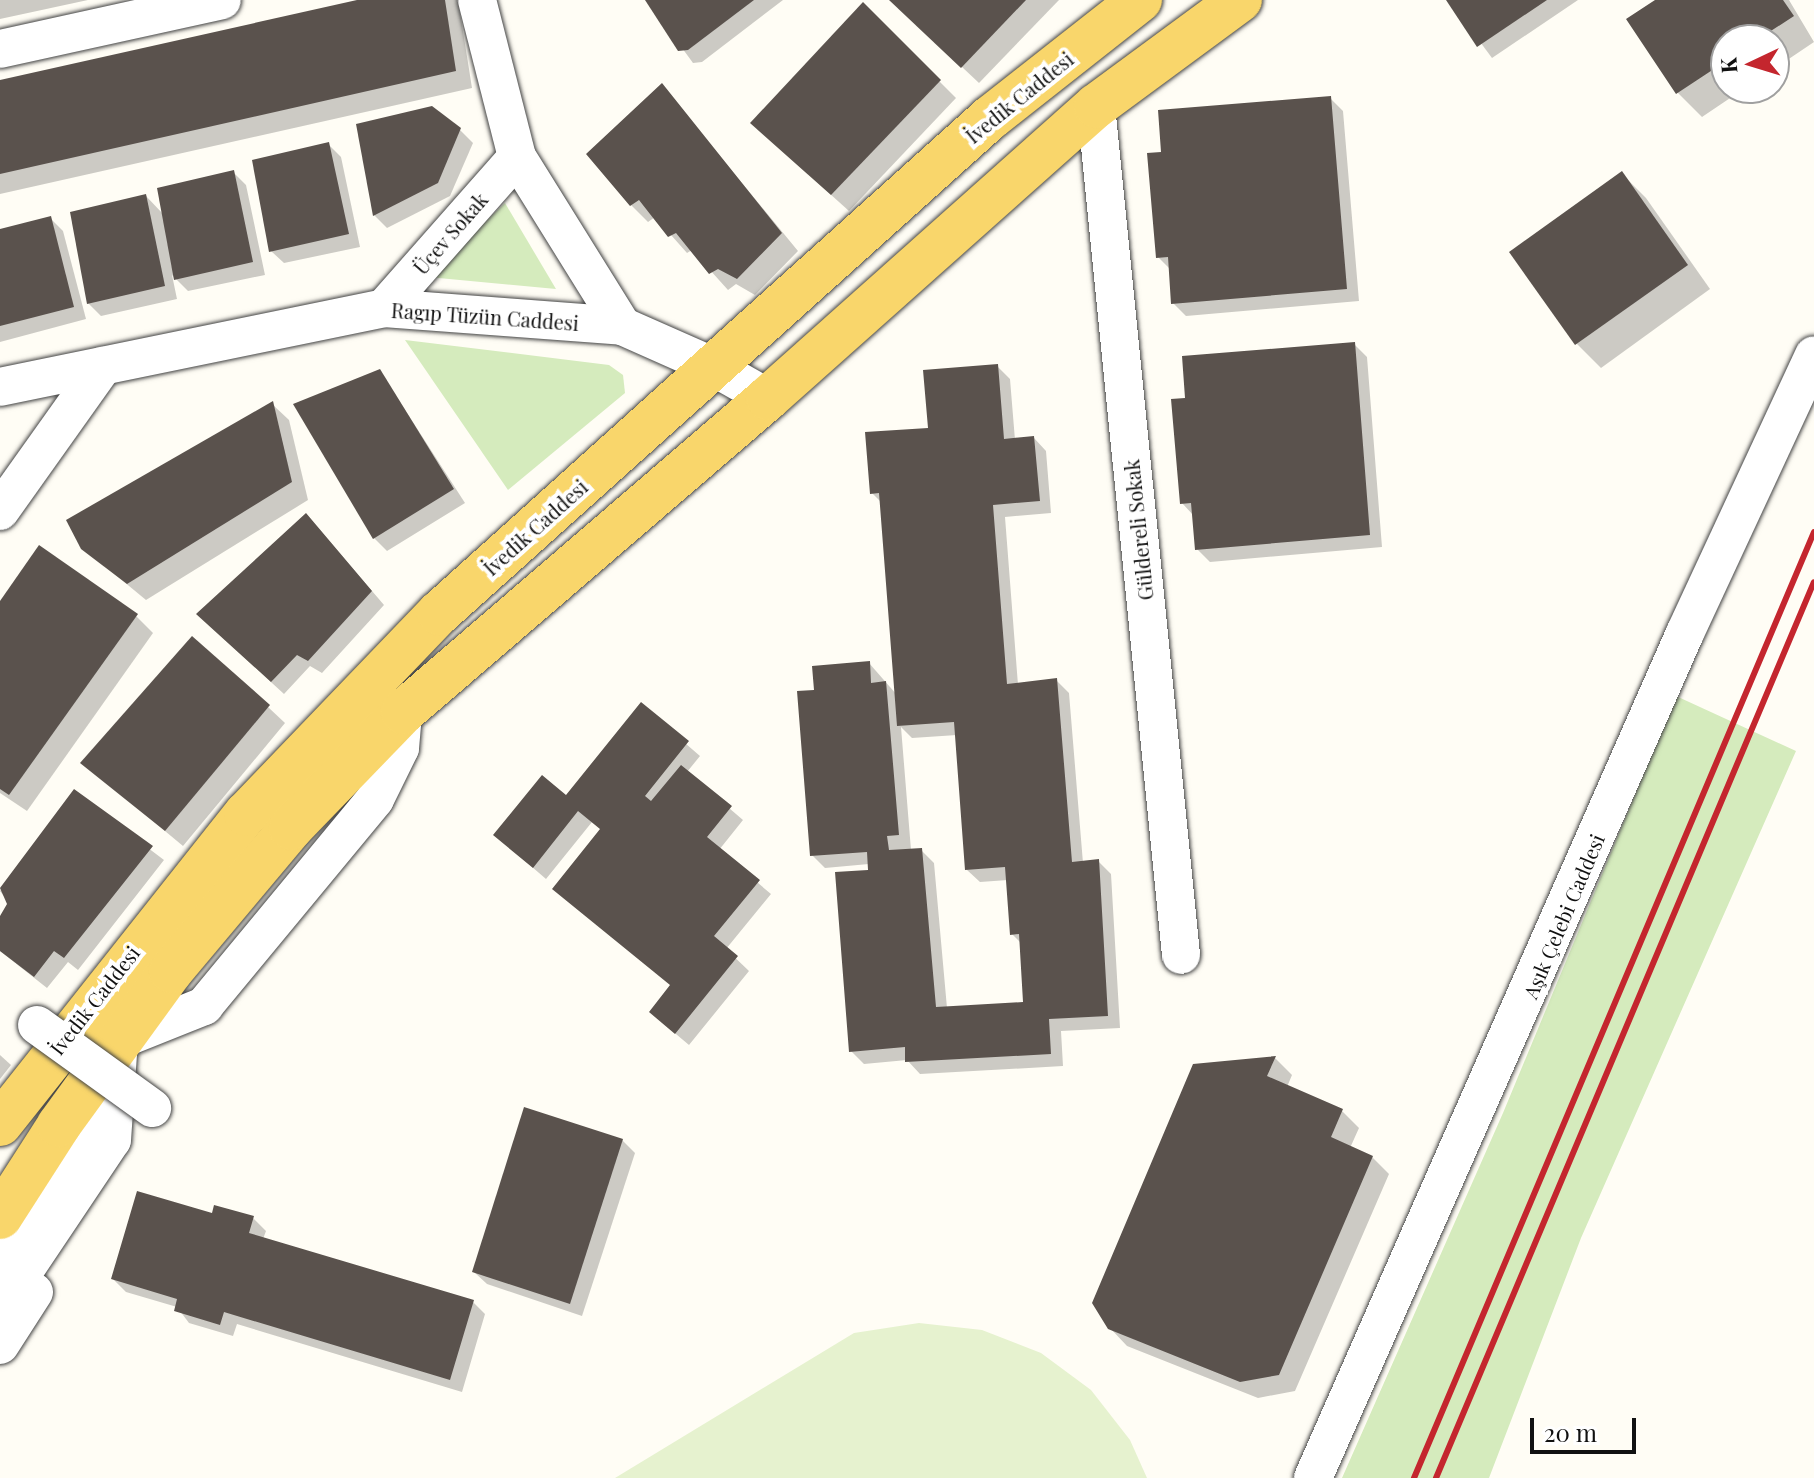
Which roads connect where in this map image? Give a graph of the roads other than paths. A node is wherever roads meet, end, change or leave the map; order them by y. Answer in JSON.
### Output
{"nodes":[{"id":1,"x":222,"y":0,"type":"edge"},
{"id":2,"x":477,"y":0,"type":"edge"},
{"id":3,"x":1140,"y":0,"type":"edge"},
{"id":4,"x":1240,"y":0,"type":"edge"},
{"id":5,"x":0,"y":49,"type":"edge"},
{"id":6,"x":1096,"y":106,"type":"junction"},
{"id":7,"x":517,"y":157,"type":"junction"},
{"id":8,"x":384,"y":308,"type":"junction"},
{"id":9,"x":622,"y":326,"type":"junction"},
{"id":10,"x":1814,"y":355,"type":"edge"},
{"id":11,"x":710,"y":365,"type":"junction"},
{"id":12,"x":103,"y":366,"type":"junction"},
{"id":13,"x":0,"y":387,"type":"edge"},
{"id":14,"x":768,"y":398,"type":"junction"},
{"id":15,"x":0,"y":511,"type":"edge"},
{"id":16,"x":1181,"y":955,"type":"dead end"},
{"id":17,"x":37,"y":1025,"type":"dead end"},
{"id":18,"x":119,"y":1040,"type":"junction"},
{"id":19,"x":152,"y":1108,"type":"dead end"},
{"id":20,"x":0,"y":1124,"type":"edge"},
{"id":21,"x":92,"y":1192,"type":"junction"},
{"id":22,"x":0,"y":1217,"type":"edge"},
{"id":23,"x":0,"y":1259,"type":"edge"},
{"id":24,"x":0,"y":1307,"type":"edge"},
{"id":25,"x":0,"y":1345,"type":"edge"},
{"id":26,"x":1313,"y":1478,"type":"edge"}],
"edges":[{"from":1,"to":5,"type":"street"},
{"from":2,"to":7,"type":"street"},
{"from":3,"to":11,"type":"main road","name":"İvedik Caddesi"},
{"from":4,"to":6,"type":"main road"},
{"from":6,"to":14,"type":"main road"},
{"from":6,"to":16,"type":"street","name":"Güldereli Sokak"},
{"from":7,"to":8,"type":"street","name":"Üçev Sokak"},
{"from":7,"to":9,"type":"street"},
{"from":8,"to":9,"type":"street","name":"Ragıp Tüzün Caddesi"},
{"from":8,"to":12,"type":"street","name":"Ragıp Tüzün Caddesi"},
{"from":9,"to":11,"type":"street","name":"Ragıp Tüzün Caddesi"},
{"from":10,"to":26,"type":"street","name":"Aşık Çelebi Caddesi"},
{"from":11,"to":14,"type":"street","name":"Ragıp Tüzün Caddesi"},
{"from":11,"to":20,"type":"main road","name":"İvedik Caddesi"},
{"from":12,"to":13,"type":"street","name":"Ragıp Tüzün Caddesi"},
{"from":12,"to":15,"type":"street"},
{"from":14,"to":18,"type":"main road"},
{"from":17,"to":19,"type":"street","bridge":true},
{"from":18,"to":21,"type":"street"},
{"from":18,"to":22,"type":"main road"},
{"from":21,"to":23,"type":"street"},
{"from":21,"to":24,"type":"street"},
{"from":21,"to":25,"type":"street"}]}
